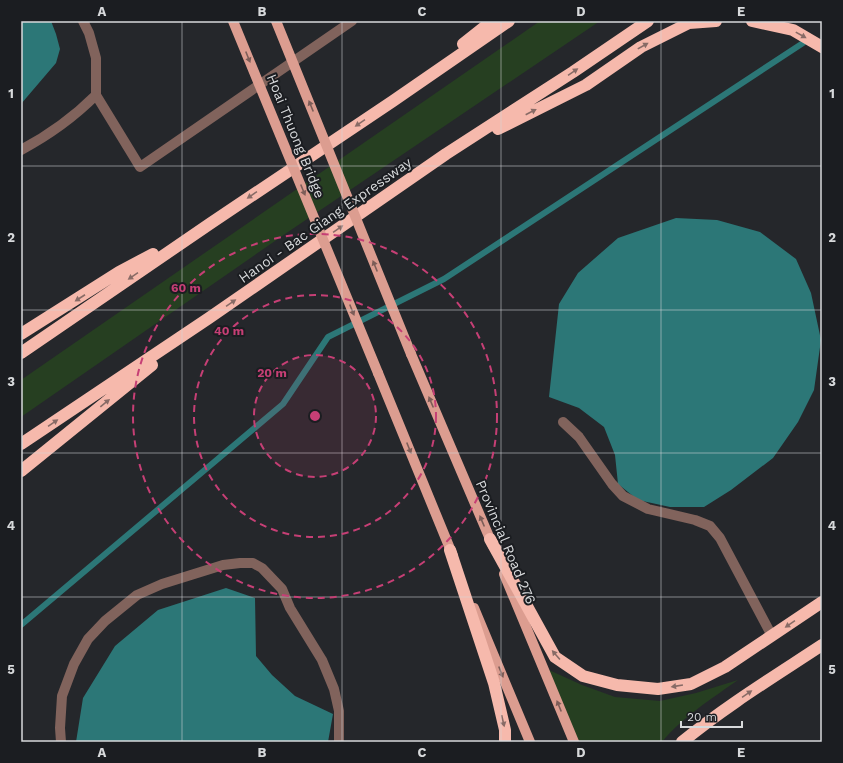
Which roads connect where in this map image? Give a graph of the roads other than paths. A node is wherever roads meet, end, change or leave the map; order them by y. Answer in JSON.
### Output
{"nodes":[{"id":1,"x":83,"y":21,"type":"edge"},
{"id":2,"x":233,"y":21,"type":"edge"},
{"id":3,"x":276,"y":21,"type":"edge"},
{"id":4,"x":352,"y":21,"type":"edge"},
{"id":5,"x":492,"y":21,"type":"edge"},
{"id":6,"x":509,"y":21,"type":"edge"},
{"id":7,"x":648,"y":21,"type":"edge"},
{"id":8,"x":716,"y":21,"type":"edge"},
{"id":9,"x":752,"y":21,"type":"edge"},
{"id":10,"x":822,"y":46,"type":"edge"},
{"id":11,"x":96,"y":95,"type":"junction"},
{"id":12,"x":393,"y":101,"type":"junction"},
{"id":13,"x":21,"y":150,"type":"edge"},
{"id":14,"x":446,"y":154,"type":"junction"},
{"id":15,"x":210,"y":223,"type":"junction"},
{"id":16,"x":209,"y":318,"type":"junction"},
{"id":17,"x":21,"y":334,"type":"edge"},
{"id":18,"x":21,"y":353,"type":"edge"},
{"id":19,"x":411,"y":354,"type":"joint"},
{"id":20,"x":563,"y":422,"type":"dead end"},
{"id":21,"x":21,"y":444,"type":"edge"},
{"id":22,"x":21,"y":471,"type":"edge"},
{"id":23,"x":490,"y":539,"type":"junction"},
{"id":24,"x":450,"y":550,"type":"junction"},
{"id":25,"x":822,"y":602,"type":"edge"},
{"id":26,"x":772,"y":636,"type":"junction"},
{"id":27,"x":822,"y":645,"type":"edge"},
{"id":28,"x":61,"y":742,"type":"edge"},
{"id":29,"x":339,"y":742,"type":"edge"},
{"id":30,"x":505,"y":742,"type":"edge"},
{"id":31,"x":530,"y":742,"type":"edge"},
{"id":32,"x":574,"y":742,"type":"edge"},
{"id":33,"x":682,"y":742,"type":"edge"}],
"edges":[{"from":1,"to":11,"type":"lane"},
{"from":2,"to":24,"type":"main road","name":"Hoai Thuong Bridge","one_way":true,"bridge":true},
{"from":19,"to":3,"type":"main road","name":"Hoai Thuong Bridge","one_way":true,"bridge":true},
{"from":4,"to":11,"type":"lane"},
{"from":5,"to":12,"type":"highway"},
{"from":6,"to":12,"type":"highway"},
{"from":14,"to":7,"type":"highway","name":"Hanoi - Bac Giang Expressway","one_way":true},
{"from":14,"to":8,"type":"highway","one_way":true},
{"from":9,"to":10,"type":"highway","one_way":true},
{"from":11,"to":13,"type":"lane"},
{"from":12,"to":15,"type":"highway","one_way":true},
{"from":16,"to":14,"type":"highway","name":"Hanoi - Bac Giang Expressway","one_way":true},
{"from":15,"to":17,"type":"highway","one_way":true},
{"from":15,"to":18,"type":"highway","one_way":true},
{"from":21,"to":16,"type":"highway","name":"Hanoi - Bac Giang Expressway","one_way":true},
{"from":22,"to":16,"type":"highway","one_way":true},
{"from":23,"to":19,"type":"main road","name":"Provincial Road 276","one_way":true},
{"from":20,"to":26,"type":"lane"},
{"from":26,"to":23,"type":"highway","one_way":true},
{"from":32,"to":23,"type":"main road","name":"Provincial Road 276","one_way":true},
{"from":24,"to":30,"type":"highway","one_way":true},
{"from":24,"to":31,"type":"main road","one_way":true},
{"from":25,"to":26,"type":"highway","one_way":true},
{"from":33,"to":27,"type":"highway","one_way":true},
{"from":28,"to":29,"type":"lane"}]}
